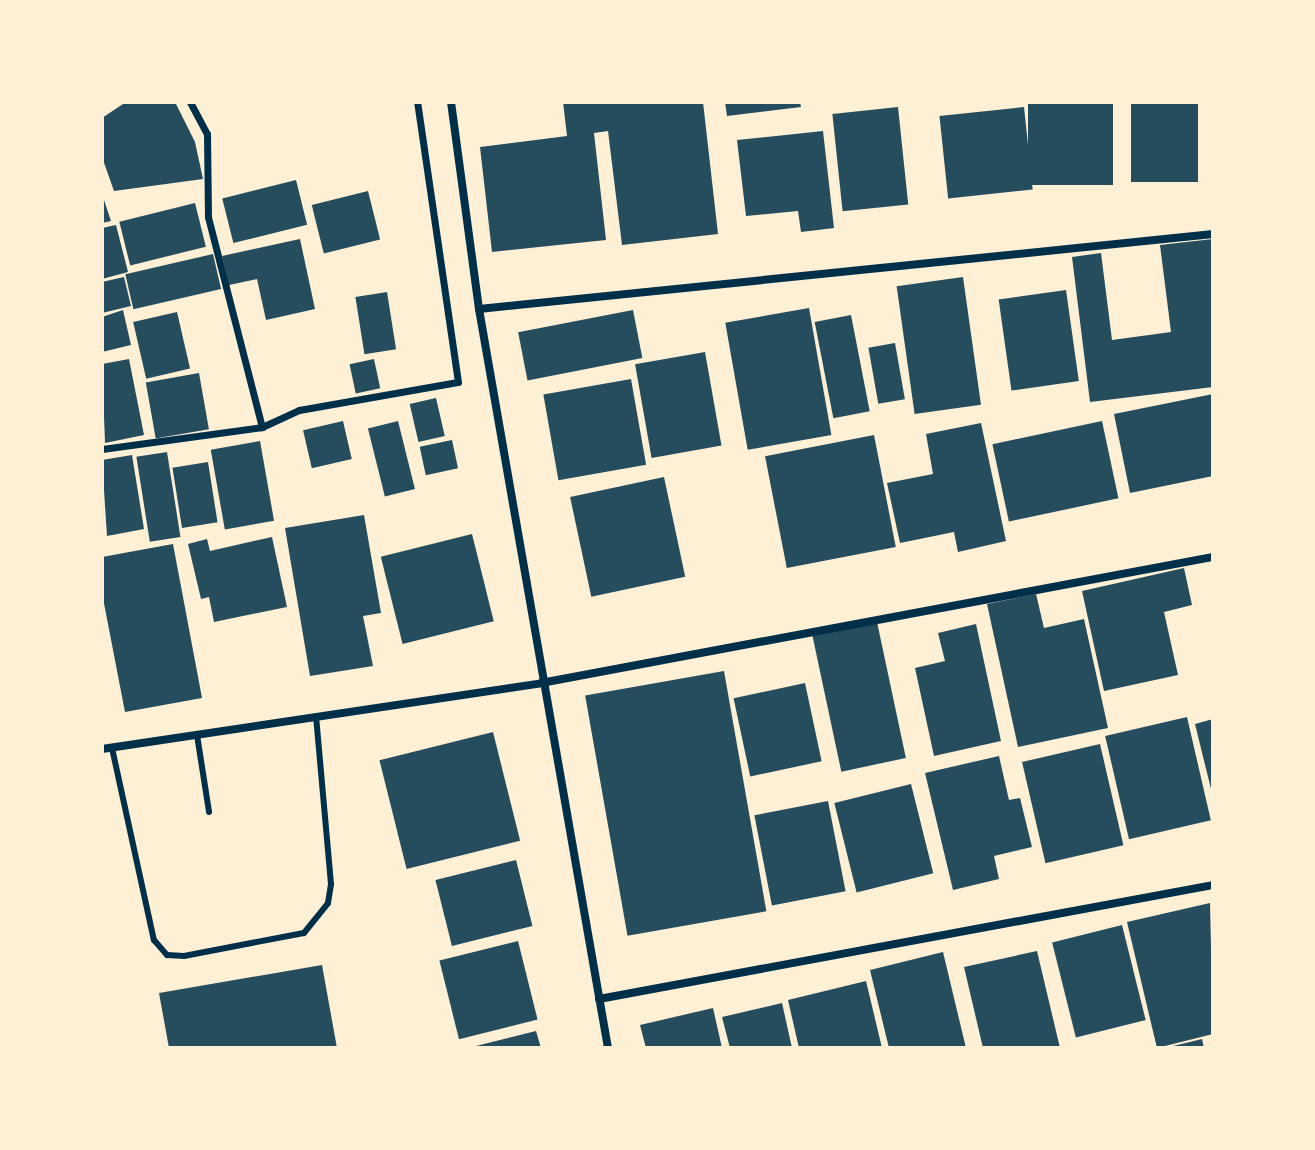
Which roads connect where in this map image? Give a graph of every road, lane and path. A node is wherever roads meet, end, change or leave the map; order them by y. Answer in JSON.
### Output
{"nodes":[{"id":1,"x":190,"y":102,"type":"edge"},
{"id":2,"x":417,"y":102,"type":"edge"},
{"id":3,"x":451,"y":102,"type":"edge"},
{"id":4,"x":1213,"y":234,"type":"edge"},
{"id":5,"x":479,"y":309,"type":"junction"},
{"id":6,"x":262,"y":427,"type":"junction"},
{"id":7,"x":102,"y":449,"type":"edge"},
{"id":8,"x":1213,"y":557,"type":"edge"},
{"id":9,"x":541,"y":683,"type":"junction"},
{"id":10,"x":316,"y":717,"type":"junction"},
{"id":11,"x":197,"y":735,"type":"junction"},
{"id":12,"x":107,"y":749,"type":"edge"},
{"id":13,"x":209,"y":812,"type":"dead end"},
{"id":14,"x":1213,"y":885,"type":"edge"},
{"id":15,"x":599,"y":999,"type":"junction"},
{"id":16,"x":608,"y":1048,"type":"edge"}],
"edges":[{"from":1,"to":6,"type":"street"},
{"from":2,"to":6,"type":"street"},
{"from":3,"to":5,"type":"street"},
{"from":4,"to":5,"type":"street"},
{"from":5,"to":9,"type":"street"},
{"from":6,"to":7,"type":"street"},
{"from":8,"to":9,"type":"street"},
{"from":9,"to":10,"type":"street"},
{"from":9,"to":15,"type":"street"},
{"from":10,"to":11,"type":"street"},
{"from":10,"to":12,"type":"lane"},
{"from":11,"to":12,"type":"street"},
{"from":11,"to":13,"type":"lane"},
{"from":14,"to":15,"type":"street"},
{"from":15,"to":16,"type":"street"}]}
